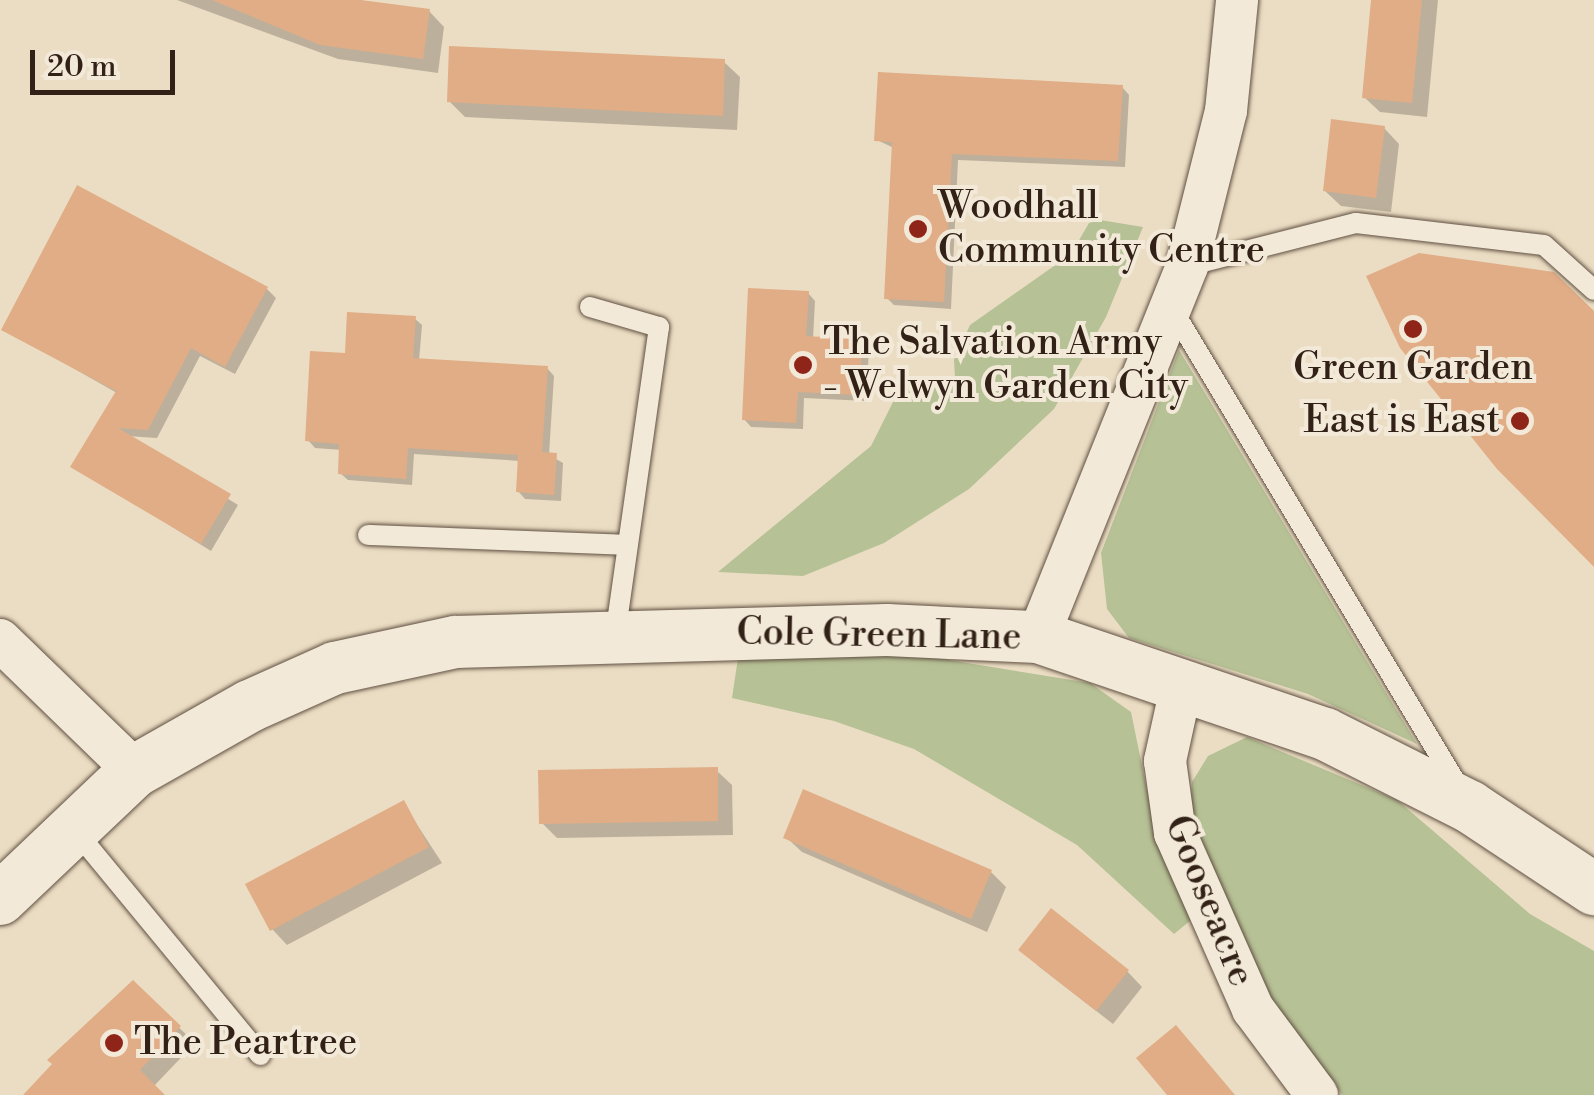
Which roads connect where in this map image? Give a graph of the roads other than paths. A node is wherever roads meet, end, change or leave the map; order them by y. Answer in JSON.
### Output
{"nodes":[{"id":1,"x":1237,"y":0,"type":"edge"},
{"id":2,"x":1178,"y":284,"type":"junction"},
{"id":3,"x":1594,"y":290,"type":"edge"},
{"id":4,"x":590,"y":307,"type":"dead end"},
{"id":5,"x":368,"y":535,"type":"dead end"},
{"id":6,"x":626,"y":545,"type":"junction"},
{"id":7,"x":614,"y":635,"type":"junction"},
{"id":8,"x":1038,"y":637,"type":"junction"},
{"id":9,"x":0,"y":640,"type":"edge"},
{"id":10,"x":1181,"y":688,"type":"junction"},
{"id":11,"x":135,"y":772,"type":"junction"},
{"id":12,"x":1470,"y":807,"type":"junction"},
{"id":13,"x":72,"y":827,"type":"junction"},
{"id":14,"x":1594,"y":888,"type":"edge"},
{"id":15,"x":0,"y":899,"type":"edge"},
{"id":16,"x":260,"y":1055,"type":"dead end"},
{"id":17,"x":1317,"y":1095,"type":"edge"}],
"edges":[{"from":1,"to":2,"type":"street"},
{"from":2,"to":3,"type":"lane"},
{"from":2,"to":8,"type":"street"},
{"from":2,"to":12,"type":"lane"},
{"from":4,"to":6,"type":"lane"},
{"from":5,"to":6,"type":"lane"},
{"from":6,"to":7,"type":"lane"},
{"from":7,"to":8,"type":"street","name":"Cole Green Lane"},
{"from":7,"to":11,"type":"street","name":"Cole Green Lane"},
{"from":8,"to":10,"type":"street","name":"Cole Green Lane"},
{"from":9,"to":11,"type":"street"},
{"from":10,"to":12,"type":"street","name":"Cole Green Lane"},
{"from":10,"to":17,"type":"street","name":"Gooseacre"},
{"from":11,"to":13,"type":"street","name":"Cole Green Lane"},
{"from":12,"to":14,"type":"street","name":"Cole Green Lane"},
{"from":13,"to":15,"type":"street","name":"Cole Green Lane"},
{"from":13,"to":16,"type":"lane"}]}
